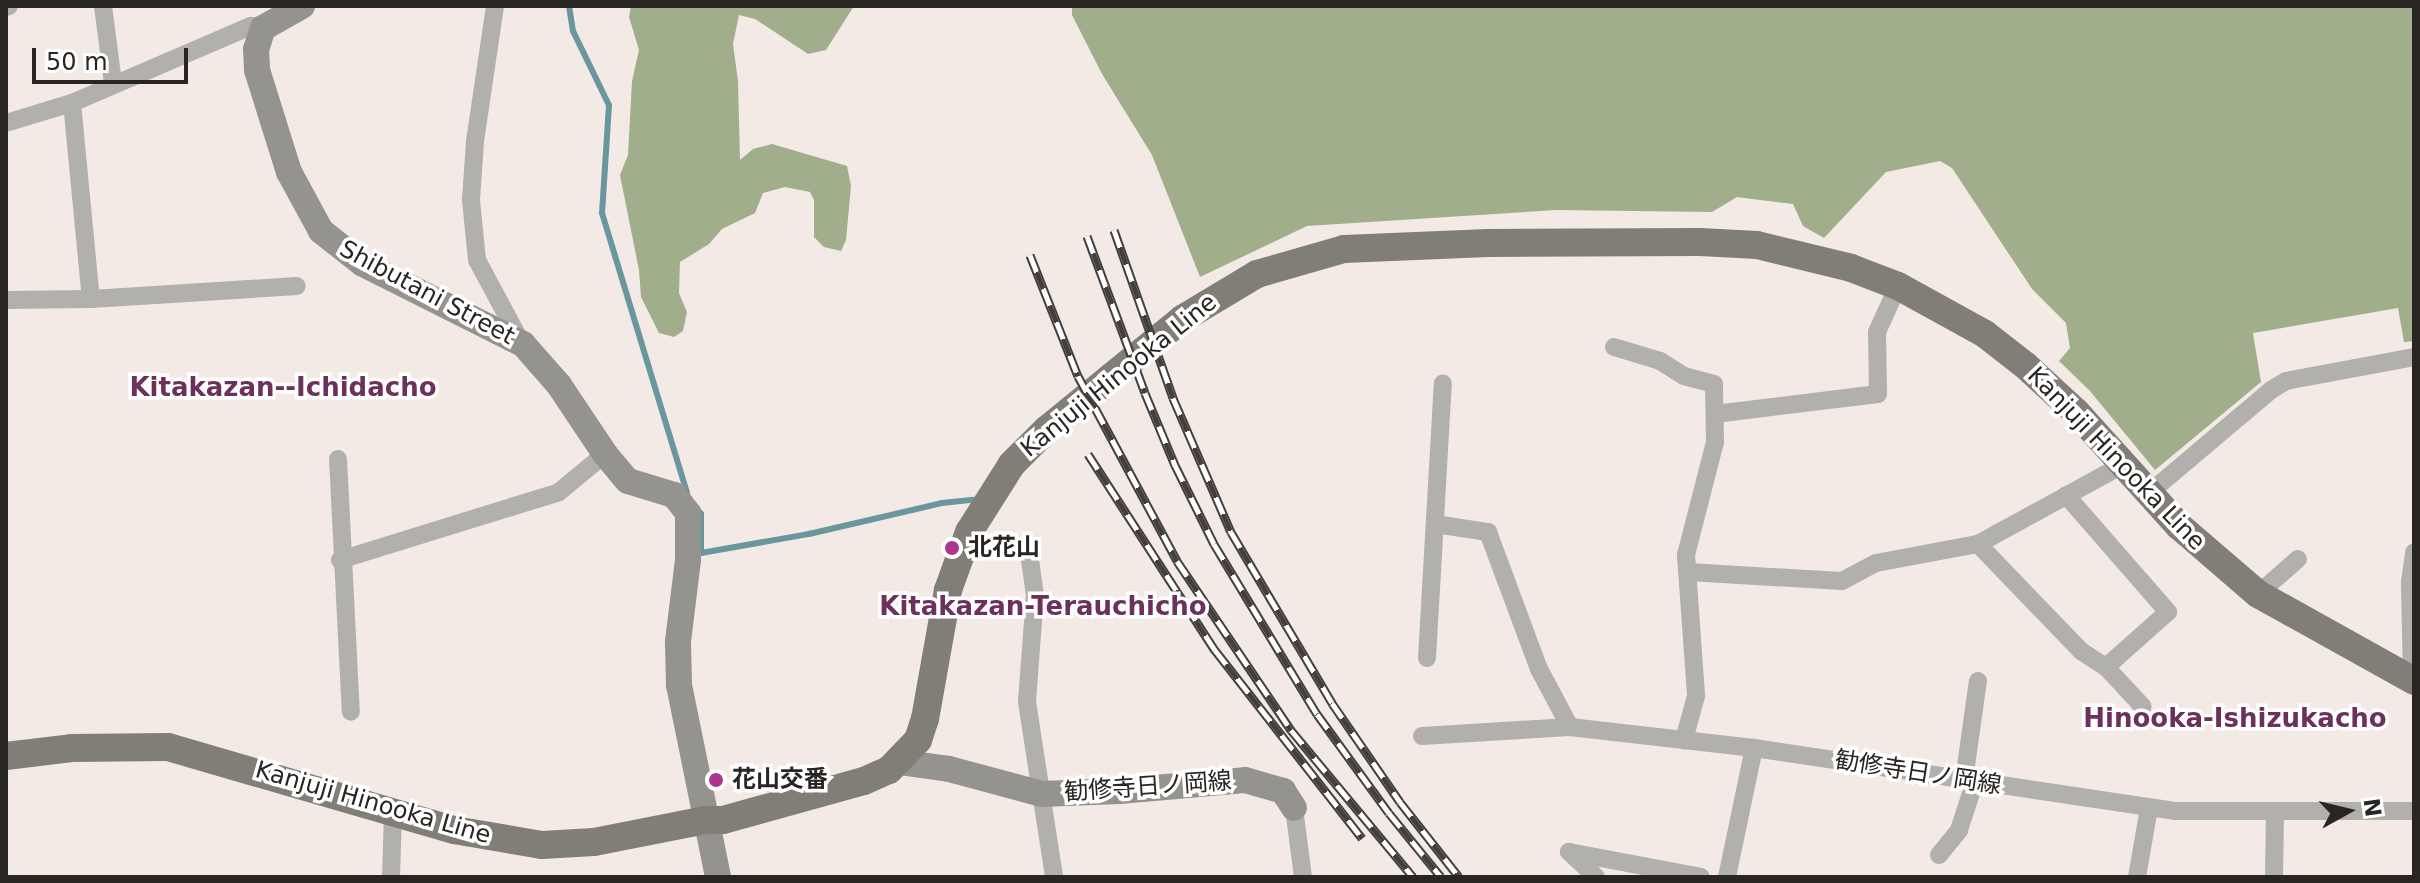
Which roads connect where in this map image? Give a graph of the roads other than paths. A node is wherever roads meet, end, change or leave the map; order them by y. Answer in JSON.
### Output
{"nodes":[{"id":1,"x":103,"y":6,"type":"edge"},
{"id":2,"x":302,"y":6,"type":"edge"},
{"id":3,"x":495,"y":6,"type":"edge"},
{"id":4,"x":263,"y":28,"type":"junction"},
{"id":5,"x":113,"y":83,"type":"junction"},
{"id":6,"x":72,"y":103,"type":"junction"},
{"id":7,"x":6,"y":123,"type":"edge"},
{"id":8,"x":297,"y":286,"type":"dead end"},
{"id":9,"x":1898,"y":286,"type":"junction"},
{"id":10,"x":91,"y":299,"type":"junction"},
{"id":11,"x":6,"y":300,"type":"edge"},
{"id":12,"x":523,"y":344,"type":"junction"},
{"id":13,"x":1614,"y":347,"type":"dead end"},
{"id":14,"x":2414,"y":357,"type":"edge"},
{"id":15,"x":1443,"y":383,"type":"dead end"},
{"id":16,"x":1715,"y":414,"type":"junction"},
{"id":17,"x":605,"y":454,"type":"junction"},
{"id":18,"x":338,"y":459,"type":"dead end"},
{"id":19,"x":2122,"y":465,"type":"junction"},
{"id":20,"x":2148,"y":494,"type":"junction"},
{"id":21,"x":2066,"y":495,"type":"junction"},
{"id":22,"x":1435,"y":524,"type":"junction"},
{"id":23,"x":1978,"y":544,"type":"junction"},
{"id":24,"x":2414,"y":552,"type":"edge"},
{"id":25,"x":2298,"y":559,"type":"dead end"},
{"id":26,"x":340,"y":560,"type":"junction"},
{"id":27,"x":1030,"y":560,"type":"dead end"},
{"id":28,"x":1689,"y":572,"type":"junction"},
{"id":29,"x":2258,"y":594,"type":"junction"},
{"id":30,"x":1427,"y":658,"type":"dead end"},
{"id":31,"x":2106,"y":667,"type":"junction"},
{"id":32,"x":1978,"y":681,"type":"dead end"},
{"id":33,"x":2413,"y":681,"type":"edge"},
{"id":34,"x":2143,"y":707,"type":"dead end"},
{"id":35,"x":351,"y":712,"type":"dead end"},
{"id":36,"x":1570,"y":727,"type":"junction"},
{"id":37,"x":1422,"y":736,"type":"dead end"},
{"id":38,"x":1684,"y":740,"type":"junction"},
{"id":39,"x":1754,"y":748,"type":"junction"},
{"id":40,"x":6,"y":756,"type":"edge"},
{"id":41,"x":899,"y":762,"type":"junction"},
{"id":42,"x":1969,"y":781,"type":"junction"},
{"id":43,"x":1042,"y":794,"type":"junction"},
{"id":44,"x":1294,"y":808,"type":"joint"},
{"id":45,"x":2149,"y":808,"type":"junction"},
{"id":46,"x":2414,"y":811,"type":"edge"},
{"id":47,"x":2275,"y":812,"type":"junction"},
{"id":48,"x":393,"y":813,"type":"junction"},
{"id":49,"x":706,"y":820,"type":"junction"},
{"id":50,"x":1939,"y":855,"type":"dead end"},
{"id":51,"x":391,"y":877,"type":"edge"},
{"id":52,"x":718,"y":877,"type":"edge"},
{"id":53,"x":1054,"y":877,"type":"edge"},
{"id":54,"x":1303,"y":877,"type":"edge"},
{"id":55,"x":1596,"y":877,"type":"edge"},
{"id":56,"x":1701,"y":877,"type":"edge"},
{"id":57,"x":1727,"y":877,"type":"edge"},
{"id":58,"x":2137,"y":877,"type":"edge"},
{"id":59,"x":2274,"y":877,"type":"edge"}],
"edges":[{"from":1,"to":5,"type":"street"},
{"from":2,"to":4,"type":"main road"},
{"from":3,"to":12,"type":"street"},
{"from":4,"to":5,"type":"street"},
{"from":4,"to":12,"type":"main road","name":"Shibutani Street"},
{"from":5,"to":6,"type":"street"},
{"from":6,"to":7,"type":"street"},
{"from":6,"to":10,"type":"street"},
{"from":8,"to":10,"type":"street"},
{"from":9,"to":16,"type":"street"},
{"from":9,"to":19,"type":"main road","name":"Kanjuji Hinooka Line"},
{"from":9,"to":41,"type":"main road","name":"Kanjuji Hinooka Line"},
{"from":10,"to":11,"type":"street"},
{"from":12,"to":17,"type":"main road","name":"Shibutani Street"},
{"from":13,"to":16,"type":"street"},
{"from":14,"to":20,"type":"street"},
{"from":15,"to":22,"type":"street"},
{"from":16,"to":28,"type":"street"},
{"from":17,"to":26,"type":"street"},
{"from":17,"to":49,"type":"main road","name":"Shibutani Street"},
{"from":18,"to":26,"type":"street"},
{"from":19,"to":20,"type":"main road","name":"Kanjuji Hinooka Line"},
{"from":19,"to":21,"type":"street"},
{"from":20,"to":29,"type":"main road","name":"Kanjuji Hinooka Line"},
{"from":21,"to":23,"type":"street"},
{"from":21,"to":31,"type":"street"},
{"from":22,"to":30,"type":"street"},
{"from":22,"to":36,"type":"street"},
{"from":23,"to":28,"type":"street"},
{"from":23,"to":31,"type":"street"},
{"from":24,"to":33,"type":"street"},
{"from":25,"to":29,"type":"street"},
{"from":26,"to":35,"type":"street"},
{"from":27,"to":43,"type":"street"},
{"from":28,"to":38,"type":"street"},
{"from":29,"to":33,"type":"main road","name":"Kanjuji Hinooka Line"},
{"from":31,"to":34,"type":"street"},
{"from":32,"to":42,"type":"street"},
{"from":36,"to":37,"type":"street","name":"勧修寺日ノ岡線"},
{"from":36,"to":38,"type":"street","name":"勧修寺日ノ岡線"},
{"from":38,"to":39,"type":"street","name":"勧修寺日ノ岡線"},
{"from":39,"to":42,"type":"street","name":"勧修寺日ノ岡線"},
{"from":39,"to":57,"type":"street"},
{"from":40,"to":48,"type":"main road","name":"Kanjuji Hinooka Line"},
{"from":41,"to":43,"type":"main road","name":"勧修寺日ノ岡線"},
{"from":41,"to":49,"type":"main road","name":"Kanjuji Hinooka Line"},
{"from":42,"to":45,"type":"street","name":"勧修寺日ノ岡線"},
{"from":42,"to":50,"type":"street"},
{"from":43,"to":44,"type":"main road","name":"勧修寺日ノ岡線"},
{"from":43,"to":53,"type":"street"},
{"from":44,"to":54,"type":"street"},
{"from":45,"to":47,"type":"street","name":"勧修寺日ノ岡線"},
{"from":45,"to":58,"type":"street"},
{"from":46,"to":47,"type":"street","name":"勧修寺日ノ岡線"},
{"from":47,"to":59,"type":"street"},
{"from":48,"to":49,"type":"main road","name":"Kanjuji Hinooka Line"},
{"from":48,"to":51,"type":"street"},
{"from":49,"to":52,"type":"main road","name":"Shibutani Street"},
{"from":55,"to":56,"type":"street"}]}
